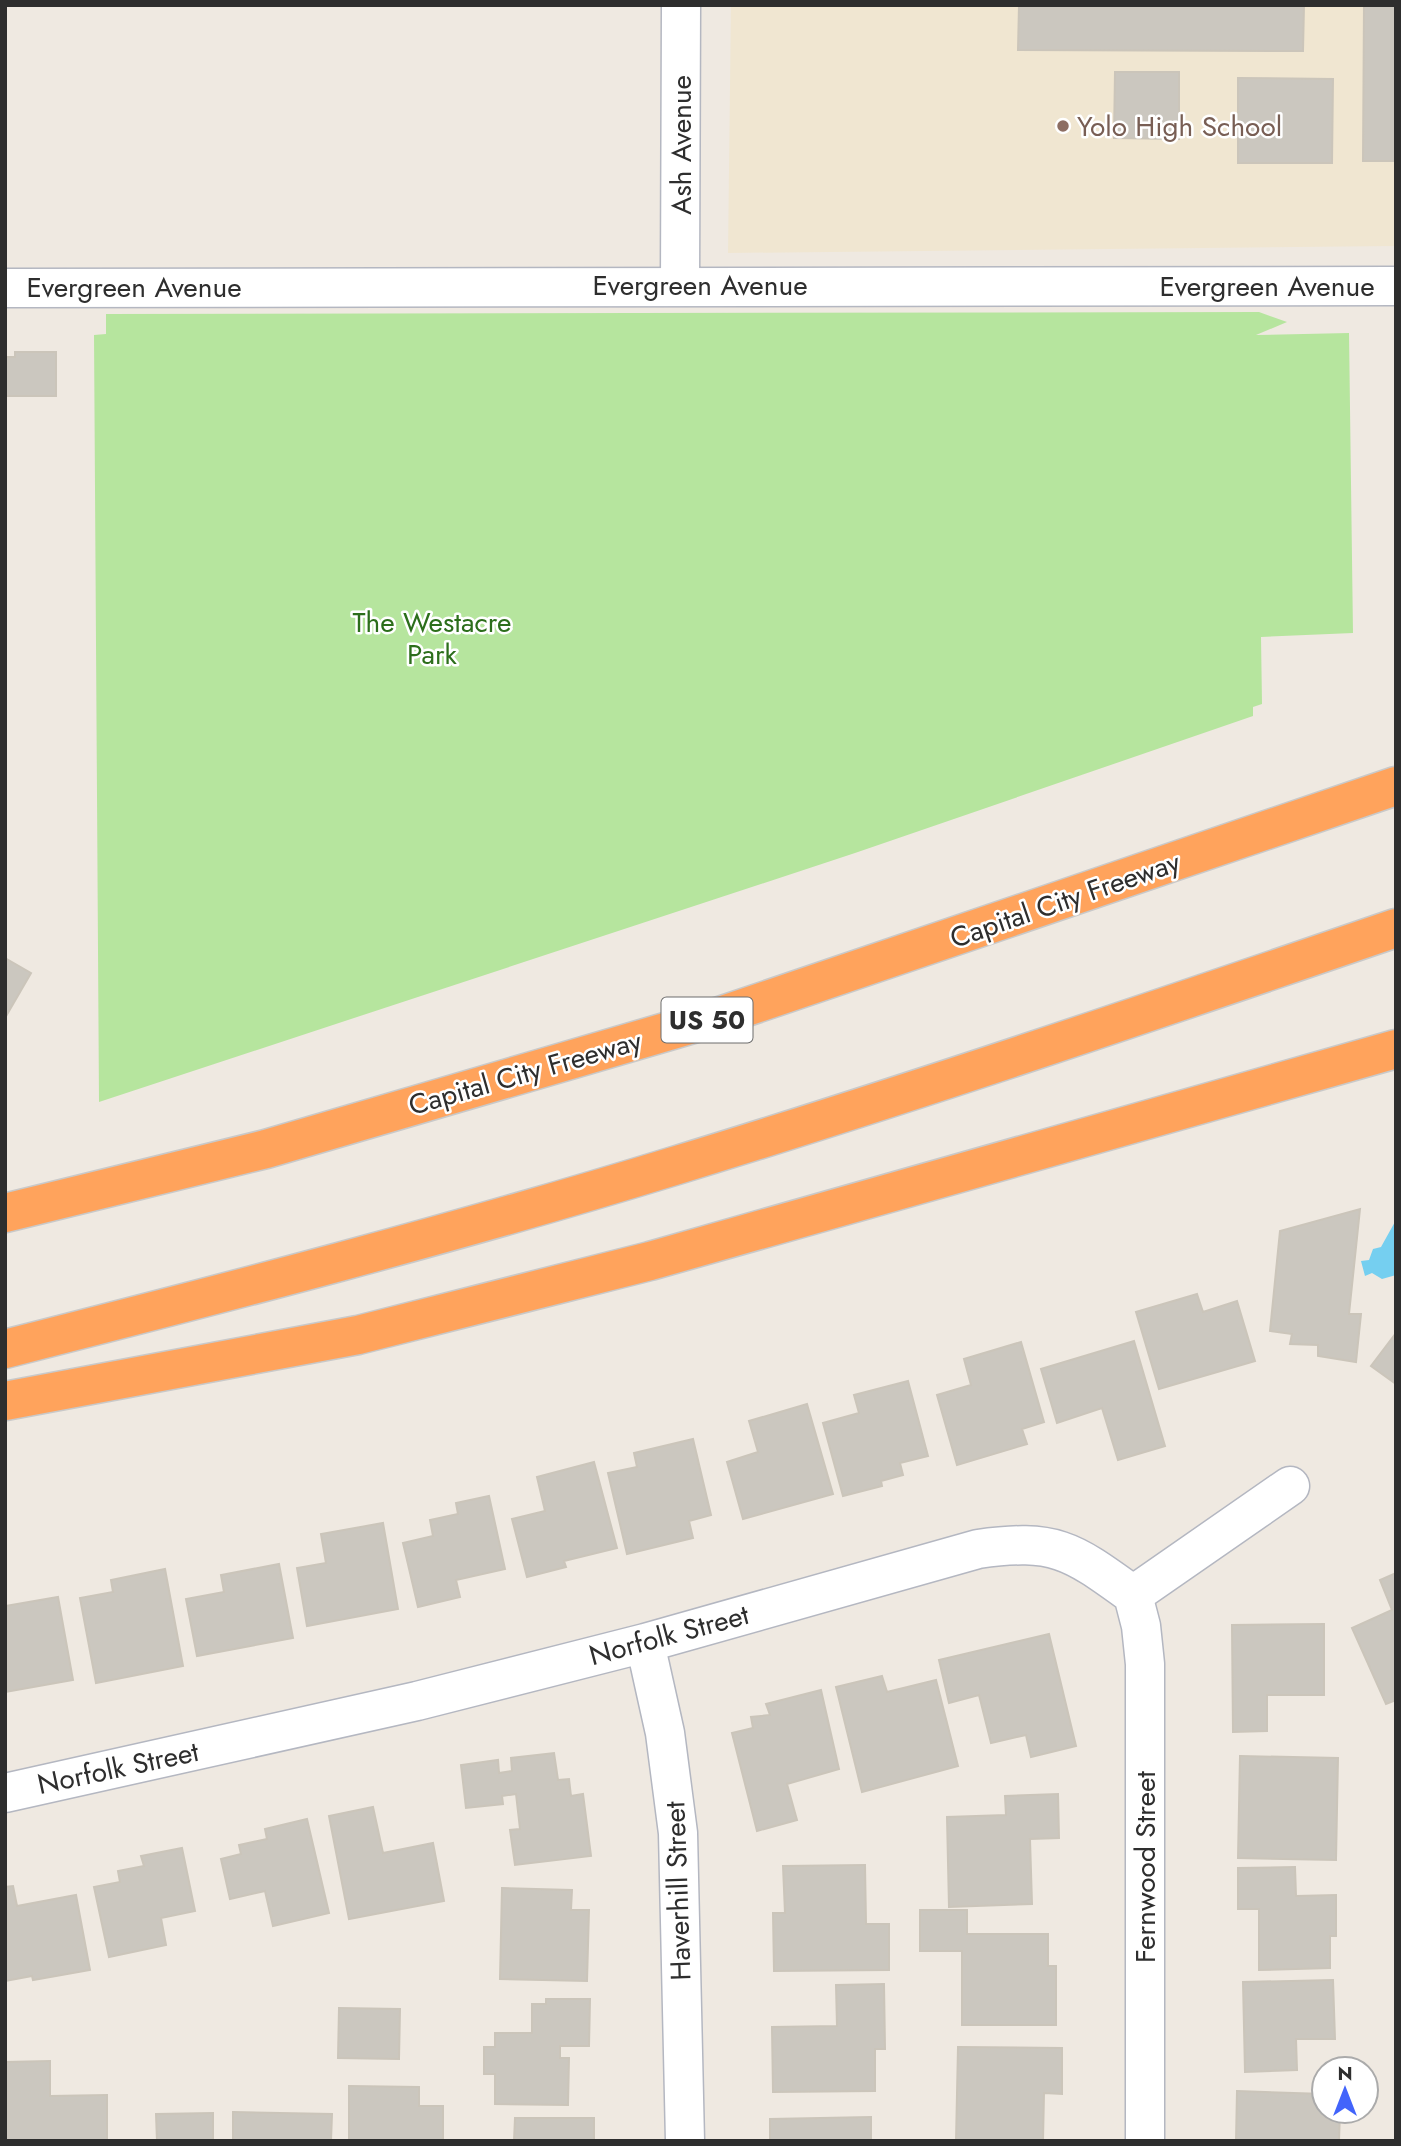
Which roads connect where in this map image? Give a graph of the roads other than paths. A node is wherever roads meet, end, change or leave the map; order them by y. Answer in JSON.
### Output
{"nodes":[{"id":1,"x":681,"y":5,"type":"edge"},
{"id":2,"x":680,"y":285,"type":"junction"},
{"id":3,"x":1396,"y":286,"type":"edge"},
{"id":4,"x":5,"y":288,"type":"edge"},
{"id":5,"x":1396,"y":786,"type":"edge"},
{"id":6,"x":1396,"y":929,"type":"edge"},
{"id":7,"x":1396,"y":1049,"type":"edge"},
{"id":8,"x":5,"y":1213,"type":"edge"},
{"id":9,"x":5,"y":1349,"type":"edge"},
{"id":10,"x":5,"y":1401,"type":"edge"},
{"id":11,"x":1290,"y":1486,"type":"dead end"},
{"id":12,"x":1133,"y":1595,"type":"junction"},
{"id":13,"x":645,"y":1643,"type":"junction"},
{"id":14,"x":5,"y":1793,"type":"edge"},
{"id":15,"x":685,"y":2141,"type":"edge"},
{"id":16,"x":1145,"y":2141,"type":"edge"}],
"edges":[{"from":1,"to":2,"type":"street","name":"Ash Avenue"},
{"from":2,"to":3,"type":"street","name":"Evergreen Avenue"},
{"from":2,"to":4,"type":"street","name":"Evergreen Avenue"},
{"from":5,"to":8,"type":"highway","name":"Capital City Freeway","number":"US 50"},
{"from":6,"to":9,"type":"highway"},
{"from":7,"to":10,"type":"highway"},
{"from":11,"to":12,"type":"street"},
{"from":12,"to":13,"type":"street","name":"Norfolk Street"},
{"from":12,"to":16,"type":"street","name":"Fernwood Street"},
{"from":13,"to":14,"type":"street","name":"Norfolk Street"},
{"from":13,"to":15,"type":"street","name":"Haverhill Street"}]}
